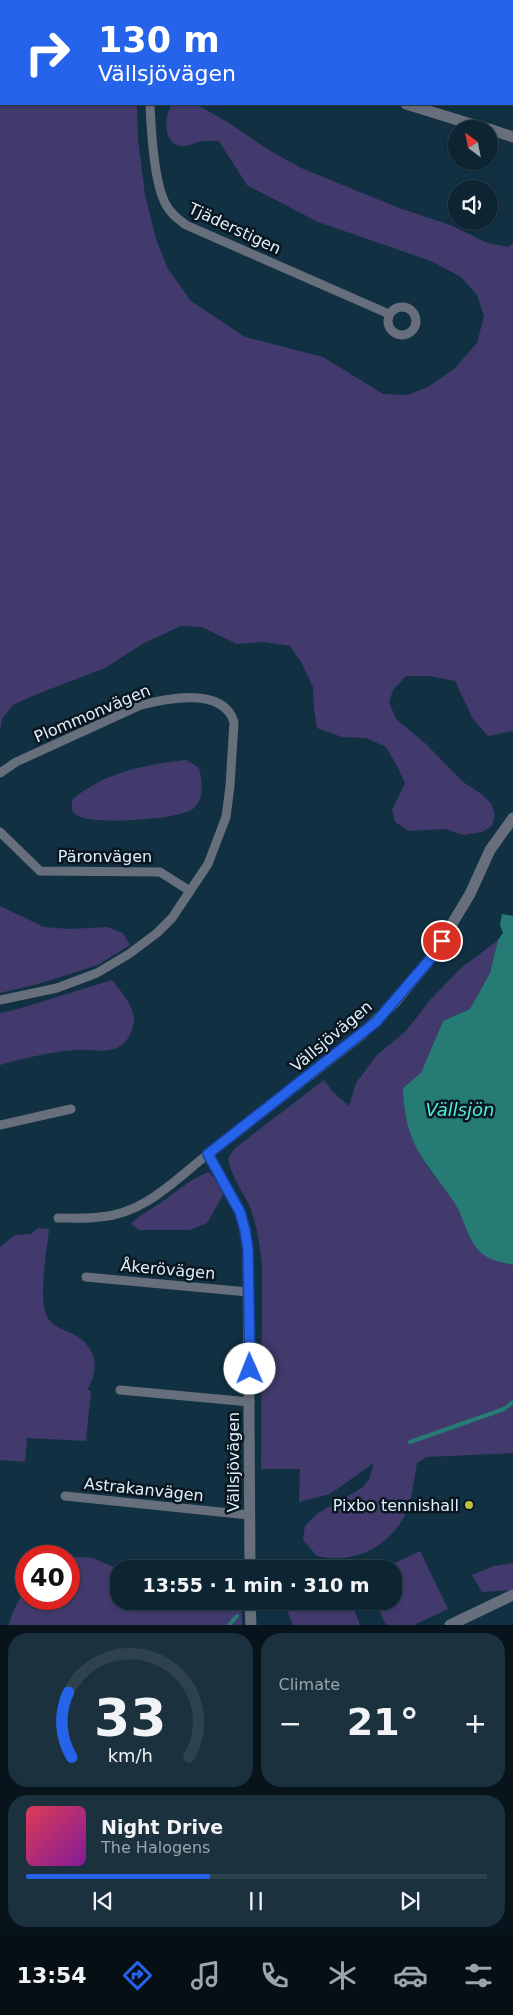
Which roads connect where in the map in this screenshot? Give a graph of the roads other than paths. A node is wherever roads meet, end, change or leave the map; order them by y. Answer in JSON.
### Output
{"nodes":[{"id":1,"x":150,"y":105,"type":"edge"},
{"id":2,"x":409,"y":105,"type":"edge"},
{"id":3,"x":458,"y":120,"type":"edge"},
{"id":4,"x":498,"y":132,"type":"edge"},
{"id":5,"x":513,"y":137,"type":"edge"},
{"id":6,"x":389,"y":314,"type":"dead end"},
{"id":7,"x":0,"y":773,"type":"edge"},
{"id":8,"x":513,"y":818,"type":"edge"},
{"id":9,"x":0,"y":832,"type":"edge"},
{"id":10,"x":190,"y":891,"type":"junction"},
{"id":11,"x":0,"y":1000,"type":"edge"},
{"id":12,"x":71,"y":1109,"type":"dead end"},
{"id":13,"x":0,"y":1125,"type":"edge"},
{"id":14,"x":208,"y":1154,"type":"junction"},
{"id":15,"x":58,"y":1218,"type":"dead end"},
{"id":16,"x":86,"y":1277,"type":"dead end"},
{"id":17,"x":248,"y":1292,"type":"junction"},
{"id":18,"x":120,"y":1390,"type":"dead end"},
{"id":19,"x":250,"y":1402,"type":"junction"},
{"id":20,"x":65,"y":1496,"type":"dead end"},
{"id":21,"x":249,"y":1516,"type":"junction"},
{"id":22,"x":250,"y":1560,"type":"edge"},
{"id":23,"x":513,"y":1595,"type":"edge"},
{"id":24,"x":250,"y":1610,"type":"edge"},
{"id":25,"x":251,"y":1625,"type":"edge"},
{"id":26,"x":450,"y":1625,"type":"edge"}],
"edges":[{"from":1,"to":6,"type":"street","name":"Tjäderstigen"},
{"from":2,"to":3,"type":"street"},
{"from":4,"to":5,"type":"street"},
{"from":7,"to":10,"type":"street","name":"Plommonvägen"},
{"from":8,"to":14,"type":"street","name":"Vällsjövägen"},
{"from":9,"to":10,"type":"street","name":"Päronvägen"},
{"from":10,"to":11,"type":"street","name":"Plommonvägen"},
{"from":12,"to":13,"type":"street"},
{"from":14,"to":15,"type":"street","name":"Vällsjövägen"},
{"from":14,"to":17,"type":"street","name":"Vällsjövägen"},
{"from":16,"to":17,"type":"street","name":"Åkerövägen"},
{"from":17,"to":19,"type":"street","name":"Vällsjövägen"},
{"from":18,"to":19,"type":"street"},
{"from":19,"to":21,"type":"street","name":"Vällsjövägen"},
{"from":20,"to":21,"type":"street","name":"Astrakanvägen"},
{"from":21,"to":22,"type":"street","name":"Vällsjövägen"},
{"from":23,"to":26,"type":"street"},
{"from":24,"to":25,"type":"street"}]}
